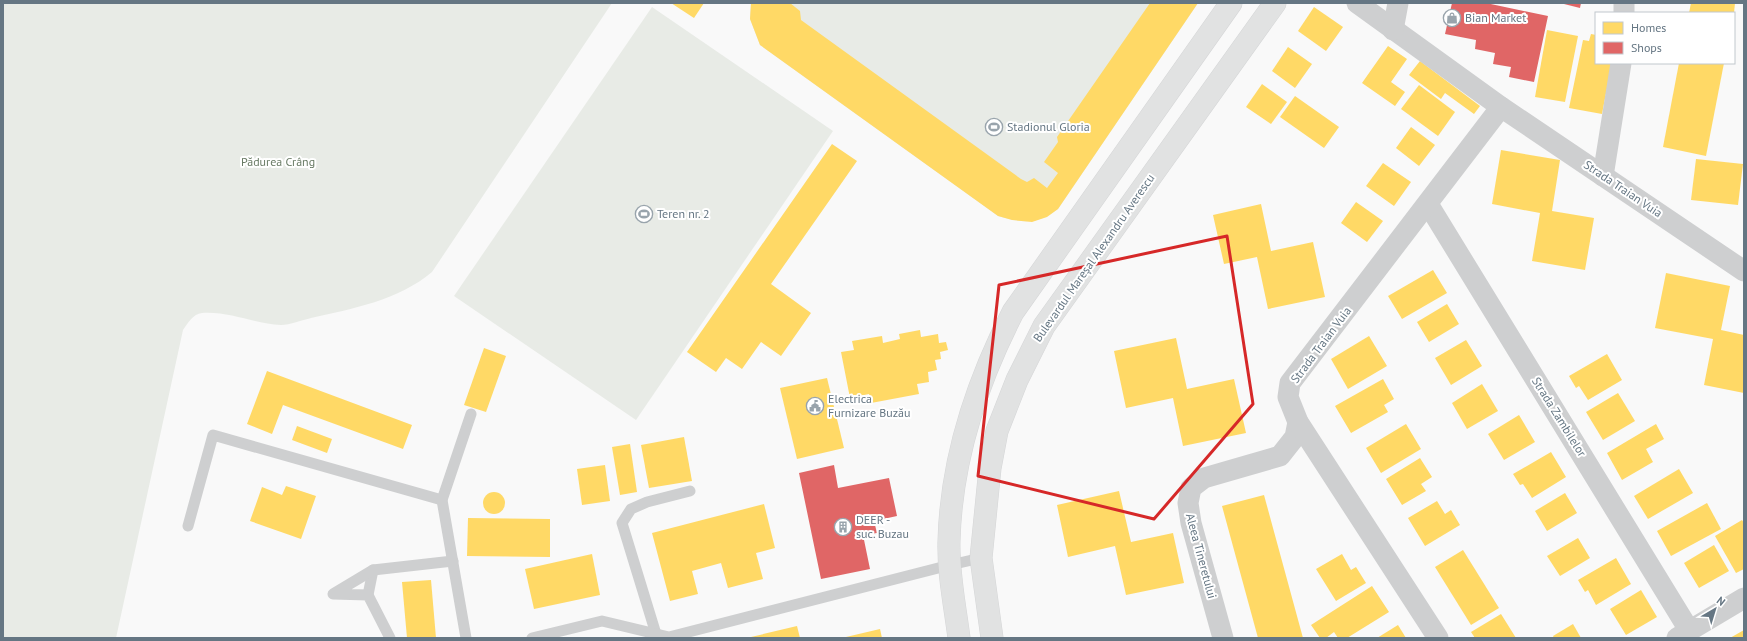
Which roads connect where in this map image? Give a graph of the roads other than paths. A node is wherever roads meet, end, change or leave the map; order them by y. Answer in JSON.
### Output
{"nodes":[{"id":1,"x":1231,"y":3,"type":"edge"},
{"id":2,"x":1275,"y":3,"type":"edge"},
{"id":3,"x":1357,"y":3,"type":"edge"},
{"id":4,"x":1398,"y":3,"type":"edge"},
{"id":5,"x":1393,"y":30,"type":"junction"},
{"id":6,"x":1621,"y":64,"type":"edge"},
{"id":7,"x":1501,"y":107,"type":"junction"},
{"id":8,"x":1603,"y":176,"type":"junction"},
{"id":9,"x":1428,"y":204,"type":"junction"},
{"id":10,"x":1744,"y":270,"type":"edge"},
{"id":11,"x":471,"y":414,"type":"dead end"},
{"id":12,"x":1298,"y":422,"type":"junction"},
{"id":13,"x":690,"y":491,"type":"dead end"},
{"id":14,"x":442,"y":500,"type":"junction"},
{"id":15,"x":188,"y":526,"type":"dead end"},
{"id":16,"x":981,"y":558,"type":"junction"},
{"id":17,"x":453,"y":561,"type":"junction"},
{"id":18,"x":950,"y":564,"type":"junction"},
{"id":19,"x":373,"y":570,"type":"junction"},
{"id":20,"x":368,"y":595,"type":"junction"},
{"id":21,"x":1744,"y":598,"type":"edge"},
{"id":22,"x":656,"y":634,"type":"junction"},
{"id":23,"x":1683,"y":634,"type":"edge"},
{"id":24,"x":386,"y":636,"type":"edge"},
{"id":25,"x":466,"y":638,"type":"edge"},
{"id":26,"x":532,"y":638,"type":"edge"},
{"id":27,"x":960,"y":638,"type":"edge"},
{"id":28,"x":992,"y":638,"type":"edge"},
{"id":29,"x":1223,"y":638,"type":"edge"},
{"id":30,"x":1438,"y":638,"type":"edge"}],
"edges":[{"from":1,"to":18,"type":"main road"},
{"from":2,"to":16,"type":"main road","name":"Bulevardul Mareșal Alexandru Averescu"},
{"from":3,"to":5,"type":"street","name":"Strada Traian Vuia"},
{"from":4,"to":5,"type":"street"},
{"from":5,"to":7,"type":"street","name":"Strada Traian Vuia"},
{"from":6,"to":8,"type":"street"},
{"from":7,"to":8,"type":"street","name":"Strada Traian Vuia"},
{"from":7,"to":9,"type":"street","name":"Strada Traian Vuia"},
{"from":8,"to":10,"type":"street","name":"Strada Traian Vuia"},
{"from":9,"to":12,"type":"street","name":"Strada Traian Vuia"},
{"from":9,"to":23,"type":"street","name":"Strada Zambilelor"},
{"from":11,"to":14,"type":"lane"},
{"from":12,"to":29,"type":"street","name":"Aleea Tineretului"},
{"from":12,"to":30,"type":"street","name":"Strada Traian Vuia"},
{"from":13,"to":22,"type":"lane"},
{"from":14,"to":15,"type":"lane"},
{"from":14,"to":17,"type":"lane"},
{"from":16,"to":18,"type":"lane"},
{"from":16,"to":28,"type":"main road","name":"Bulevardul Mareșal Alexandru Averescu"},
{"from":17,"to":19,"type":"lane"},
{"from":17,"to":25,"type":"lane"},
{"from":18,"to":22,"type":"lane"},
{"from":18,"to":27,"type":"main road"},
{"from":19,"to":20,"type":"lane"},
{"from":19,"to":20,"type":"lane"},
{"from":20,"to":24,"type":"lane"},
{"from":21,"to":23,"type":"street"},
{"from":22,"to":26,"type":"lane"}]}
